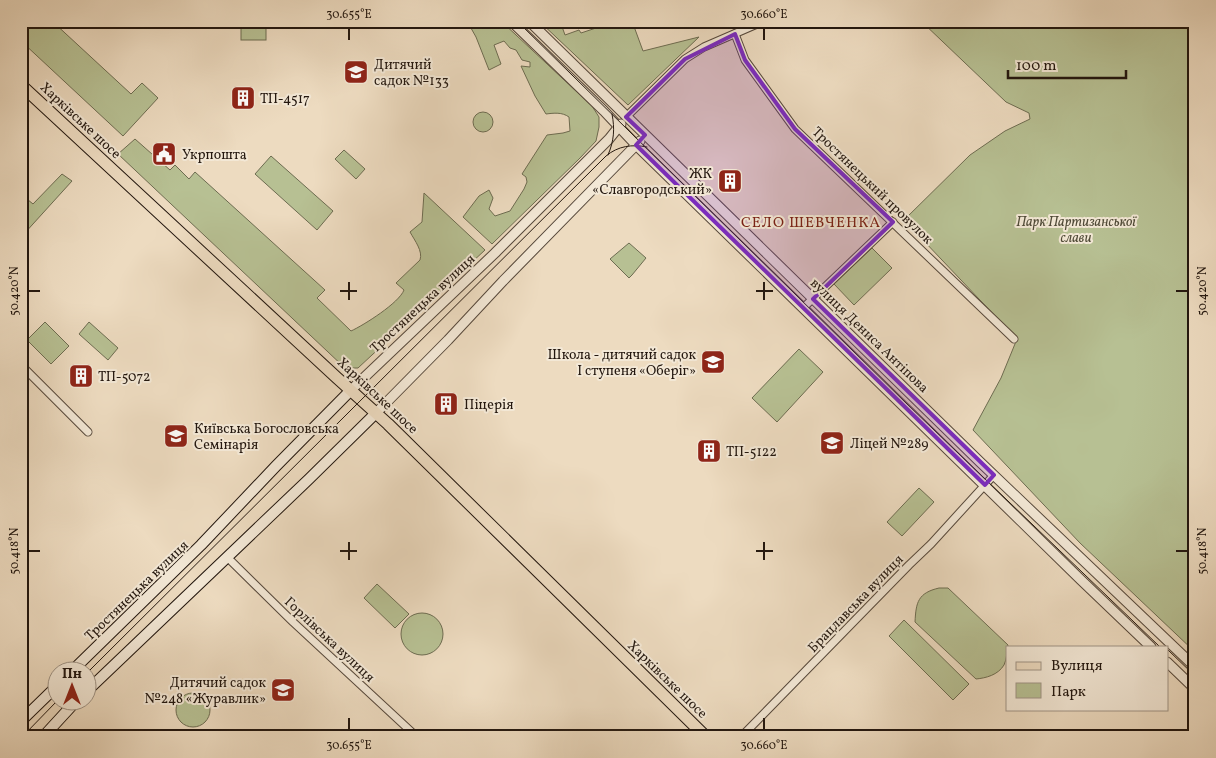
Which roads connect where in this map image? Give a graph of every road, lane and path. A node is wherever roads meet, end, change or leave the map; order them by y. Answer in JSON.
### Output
{"nodes":[{"id":1,"x":511,"y":21,"type":"edge"},
{"id":2,"x":529,"y":21,"type":"edge"},
{"id":3,"x":764,"y":21,"type":"edge"},
{"id":4,"x":735,"y":34,"type":"junction"},
{"id":5,"x":21,"y":85,"type":"edge"},
{"id":6,"x":626,"y":117,"type":"junction"},
{"id":7,"x":619,"y":127,"type":"junction"},
{"id":8,"x":645,"y":135,"type":"junction"},
{"id":9,"x":636,"y":145,"type":"junction"},
{"id":10,"x":893,"y":222,"type":"junction"},
{"id":11,"x":813,"y":299,"type":"junction"},
{"id":12,"x":803,"y":308,"type":"junction"},
{"id":13,"x":1014,"y":339,"type":"dead end"},
{"id":14,"x":21,"y":365,"type":"edge"},
{"id":15,"x":351,"y":390,"type":"junction"},
{"id":16,"x":376,"y":413,"type":"junction"},
{"id":17,"x":88,"y":432,"type":"dead end"},
{"id":18,"x":994,"y":475,"type":"junction"},
{"id":19,"x":985,"y":485,"type":"junction"},
{"id":20,"x":227,"y":557,"type":"junction"},
{"id":21,"x":1150,"y":646,"type":"edge"},
{"id":22,"x":83,"y":660,"type":"edge"},
{"id":23,"x":1168,"y":663,"type":"edge"},
{"id":24,"x":1195,"y":667,"type":"edge"},
{"id":25,"x":98,"y":680,"type":"edge"},
{"id":26,"x":1195,"y":689,"type":"edge"},
{"id":27,"x":48,"y":695,"type":"edge"},
{"id":28,"x":68,"y":710,"type":"edge"},
{"id":29,"x":21,"y":721,"type":"edge"},
{"id":30,"x":43,"y":737,"type":"edge"},
{"id":31,"x":417,"y":737,"type":"edge"},
{"id":32,"x":706,"y":737,"type":"edge"},
{"id":33,"x":741,"y":737,"type":"edge"}],
"edges":[{"from":1,"to":7,"type":"street","name":"вулиця Дениса Антіпова"},
{"from":2,"to":6,"type":"street","name":"вулиця Дениса Антіпова"},
{"from":3,"to":4,"type":"street","name":"Тростянецька вулиця"},
{"from":4,"to":6,"type":"street","name":"Тростянецька вулиця"},
{"from":4,"to":10,"type":"street","name":"Тростянецький провулок"},
{"from":5,"to":15,"type":"main road","name":"Харківське шосе"},
{"from":6,"to":7,"type":"street","name":"Тростянецька вулиця"},
{"from":6,"to":8,"type":"street","name":"вулиця Дениса Антіпова"},
{"from":7,"to":9,"type":"street","name":"вулиця Дениса Антіпова"},
{"from":7,"to":15,"type":"street","name":"Тростянецька вулиця"},
{"from":8,"to":9,"type":"street"},
{"from":8,"to":11,"type":"street","name":"вулиця Дениса Антіпова"},
{"from":9,"to":12,"type":"street","name":"вулиця Дениса Антіпова"},
{"from":9,"to":16,"type":"street"},
{"from":10,"to":11,"type":"street"},
{"from":10,"to":13,"type":"street","name":"Тростянецький провулок"},
{"from":11,"to":12,"type":"street"},
{"from":11,"to":18,"type":"street","name":"вулиця Дениса Антіпова"},
{"from":12,"to":19,"type":"street","name":"вулиця Дениса Антіпова"},
{"from":14,"to":17,"type":"street"},
{"from":15,"to":16,"type":"main road","name":"Харківське шосе"},
{"from":15,"to":22,"type":"main road","name":"Тростянецька вулиця"},
{"from":16,"to":20,"type":"main road"},
{"from":16,"to":32,"type":"main road","name":"Харківське шосе"},
{"from":18,"to":19,"type":"street","name":"Брацлавська вулиця"},
{"from":18,"to":24,"type":"street","name":"вулиця Дениса Антіпова"},
{"from":19,"to":21,"type":"street","name":"вулиця Дениса Антіпова"},
{"from":19,"to":33,"type":"street","name":"Брацлавська вулиця"},
{"from":20,"to":25,"type":"main road"},
{"from":20,"to":31,"type":"street","name":"Горлівська вулиця"},
{"from":23,"to":26,"type":"street"},
{"from":27,"to":29,"type":"main road"},
{"from":28,"to":30,"type":"main road"}]}
